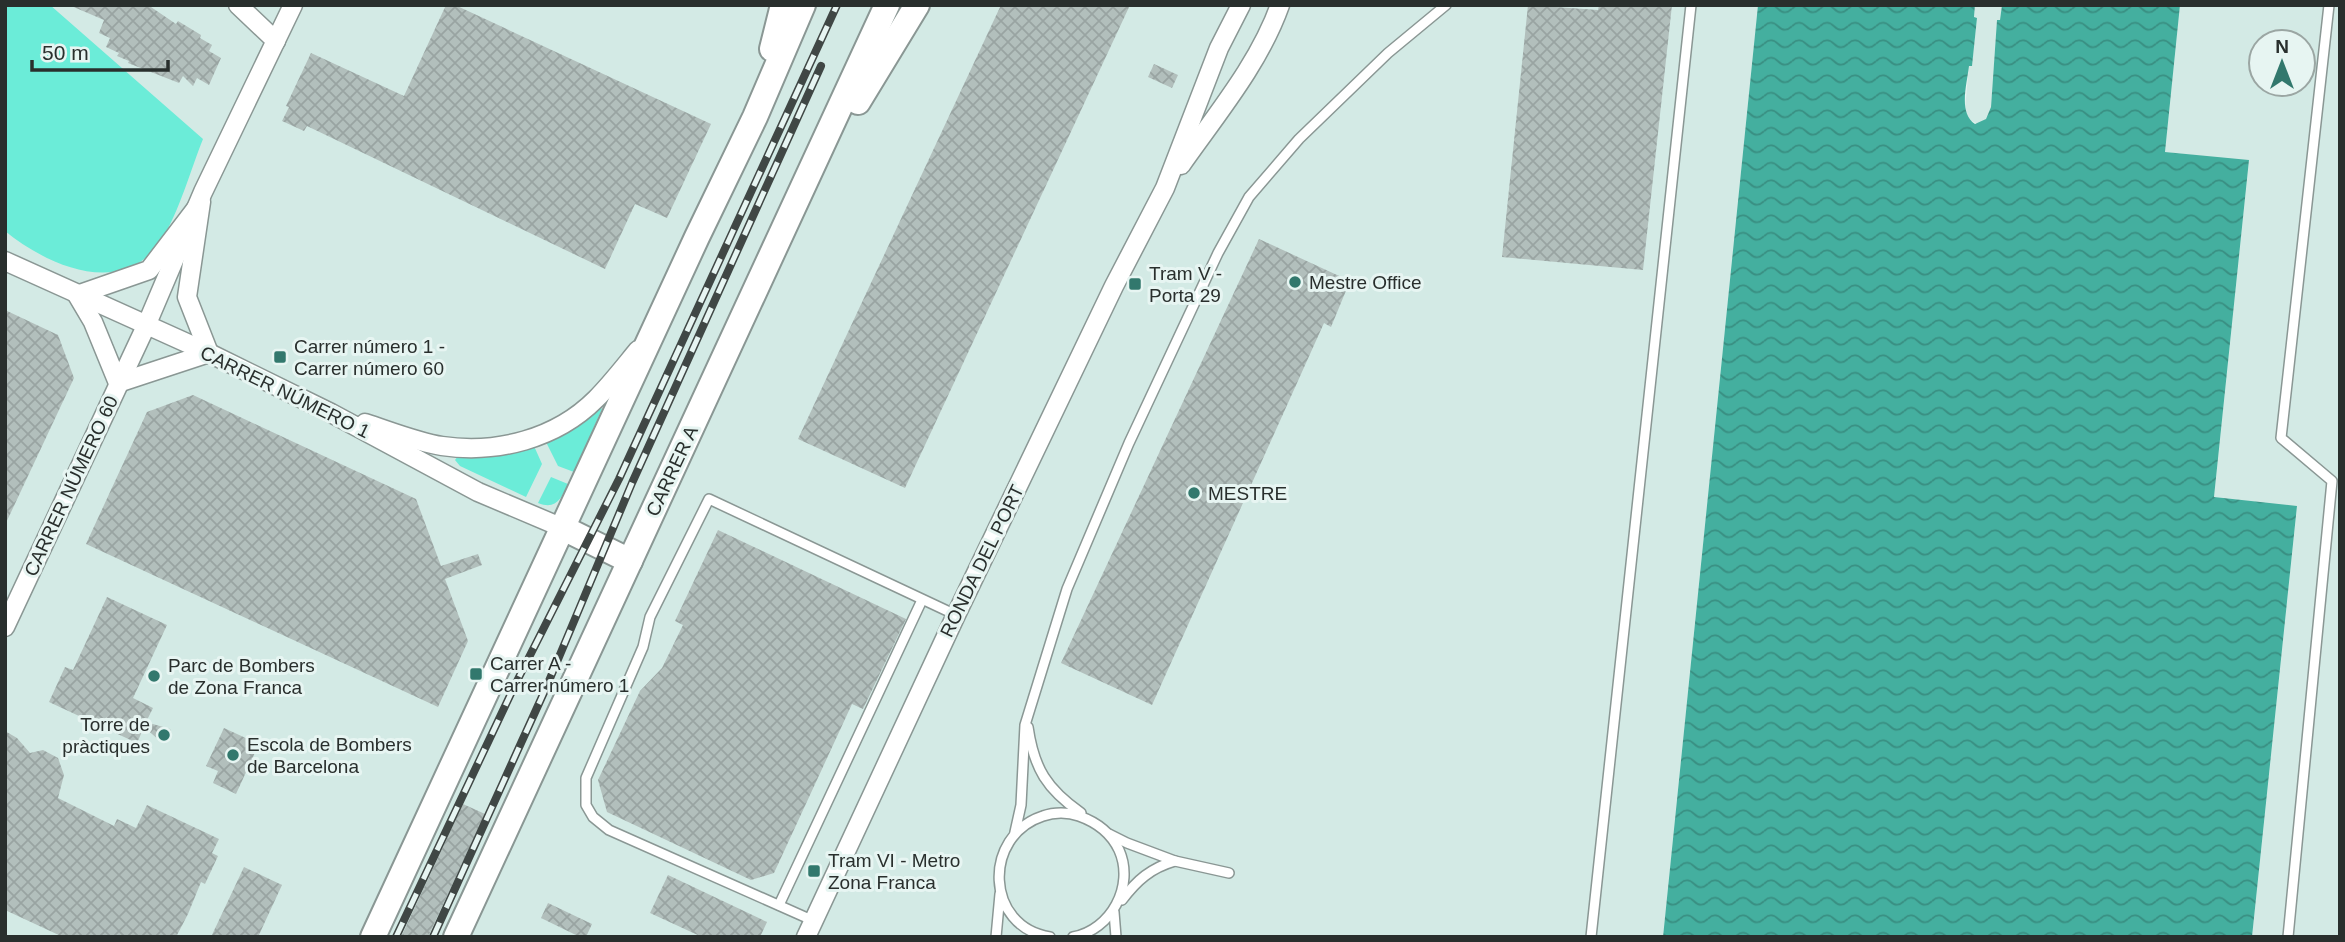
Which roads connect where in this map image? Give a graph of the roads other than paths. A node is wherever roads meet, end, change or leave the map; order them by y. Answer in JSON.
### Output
{"nodes":[{"id":1,"x":238,"y":5,"type":"edge"},
{"id":2,"x":293,"y":5,"type":"edge"},
{"id":3,"x":783,"y":5,"type":"edge"},
{"id":4,"x":803,"y":5,"type":"edge"},
{"id":5,"x":887,"y":5,"type":"edge"},
{"id":6,"x":918,"y":5,"type":"edge"},
{"id":7,"x":1241,"y":5,"type":"edge"},
{"id":8,"x":1280,"y":5,"type":"edge"},
{"id":9,"x":1286,"y":5,"type":"edge"},
{"id":10,"x":1446,"y":5,"type":"edge"},
{"id":11,"x":1691,"y":5,"type":"edge"},
{"id":12,"x":2329,"y":5,"type":"edge"},
{"id":13,"x":1274,"y":24,"type":"junction"},
{"id":14,"x":276,"y":41,"type":"junction"},
{"id":15,"x":755,"y":117,"type":"junction"},
{"id":16,"x":1165,"y":188,"type":"junction"},
{"id":17,"x":201,"y":202,"type":"junction"},
{"id":18,"x":776,"y":246,"type":"junction"},
{"id":19,"x":5,"y":261,"type":"edge"},
{"id":20,"x":77,"y":295,"type":"junction"},
{"id":21,"x":146,"y":326,"type":"junction"},
{"id":22,"x":651,"y":335,"type":"junction"},
{"id":23,"x":209,"y":353,"type":"junction"},
{"id":24,"x":118,"y":383,"type":"junction"},
{"id":25,"x":331,"y":413,"type":"junction"},
{"id":26,"x":563,"y":528,"type":"junction"},
{"id":27,"x":630,"y":561,"type":"junction"},
{"id":28,"x":922,"y":600,"type":"junction"},
{"id":29,"x":956,"y":615,"type":"junction"},
{"id":30,"x":5,"y":627,"type":"edge"},
{"id":31,"x":1029,"y":708,"type":"junction"},
{"id":32,"x":1091,"y":820,"type":"junction"},
{"id":33,"x":1015,"y":832,"type":"junction"},
{"id":34,"x":1108,"y":833,"type":"junction"},
{"id":35,"x":1175,"y":861,"type":"junction"},
{"id":36,"x":1229,"y":873,"type":"dead end"},
{"id":37,"x":1000,"y":892,"type":"junction"},
{"id":38,"x":779,"y":905,"type":"junction"},
{"id":39,"x":1114,"y":910,"type":"junction"},
{"id":40,"x":810,"y":929,"type":"edge"},
{"id":41,"x":373,"y":937,"type":"edge"},
{"id":42,"x":456,"y":937,"type":"edge"},
{"id":43,"x":996,"y":937,"type":"edge"},
{"id":44,"x":1050,"y":937,"type":"edge"},
{"id":45,"x":1073,"y":937,"type":"edge"},
{"id":46,"x":1116,"y":937,"type":"edge"},
{"id":47,"x":1591,"y":937,"type":"edge"},
{"id":48,"x":2288,"y":937,"type":"edge"}],
"edges":[{"from":1,"to":14,"type":"street"},
{"from":2,"to":14,"type":"street","name":"CARRER NÚMERO 60"},
{"from":3,"to":15,"type":"main road"},
{"from":4,"to":15,"type":"main road"},
{"from":5,"to":18,"type":"main road","name":"CARRER A"},
{"from":6,"to":18,"type":"main road"},
{"from":7,"to":16,"type":"street","name":"RONDA DEL PORT"},
{"from":8,"to":13,"type":"street","name":"RONDA DEL PORT"},
{"from":9,"to":13,"type":"street"},
{"from":10,"to":31,"type":"lane"},
{"from":11,"to":47,"type":"lane"},
{"from":12,"to":48,"type":"lane"},
{"from":13,"to":16,"type":"street","name":"RONDA DEL PORT"},
{"from":14,"to":17,"type":"street","name":"CARRER NÚMERO 60"},
{"from":15,"to":22,"type":"main road"},
{"from":16,"to":29,"type":"street","name":"RONDA DEL PORT"},
{"from":17,"to":20,"type":"street","name":"CARRER NÚMERO 60"},
{"from":17,"to":21,"type":"street","name":"CARRER NÚMERO 60"},
{"from":17,"to":23,"type":"street","name":"CARRER NÚMERO 60"},
{"from":18,"to":27,"type":"main road","name":"CARRER A"},
{"from":19,"to":20,"type":"street","name":"CARRER NÚMERO 1"},
{"from":20,"to":21,"type":"street","name":"CARRER NÚMERO 1"},
{"from":20,"to":24,"type":"street","name":"CARRER NÚMERO 60"},
{"from":21,"to":23,"type":"street","name":"CARRER NÚMERO 1"},
{"from":21,"to":24,"type":"street","name":"CARRER NÚMERO 60"},
{"from":22,"to":25,"type":"street","name":"CARRER NÚMERO 1"},
{"from":22,"to":26,"type":"main road"},
{"from":23,"to":24,"type":"street","name":"CARRER NÚMERO 60"},
{"from":23,"to":25,"type":"street","name":"CARRER NÚMERO 1"},
{"from":24,"to":30,"type":"street","name":"CARRER NÚMERO 60"},
{"from":25,"to":26,"type":"street","name":"CARRER NÚMERO 1"},
{"from":26,"to":27,"type":"main road"},
{"from":26,"to":41,"type":"main road"},
{"from":27,"to":42,"type":"main road","name":"CARRER A"},
{"from":28,"to":29,"type":"lane"},
{"from":28,"to":38,"type":"lane"},
{"from":28,"to":38,"type":"lane"},
{"from":29,"to":40,"type":"street","name":"RONDA DEL PORT"},
{"from":31,"to":32,"type":"lane"},
{"from":31,"to":33,"type":"lane"},
{"from":32,"to":33,"type":"lane"},
{"from":32,"to":34,"type":"lane"},
{"from":33,"to":37,"type":"lane"},
{"from":34,"to":35,"type":"lane"},
{"from":34,"to":39,"type":"lane"},
{"from":35,"to":36,"type":"lane"},
{"from":35,"to":39,"type":"lane"},
{"from":37,"to":43,"type":"lane"},
{"from":37,"to":44,"type":"lane"},
{"from":38,"to":40,"type":"lane"},
{"from":39,"to":45,"type":"lane"},
{"from":39,"to":46,"type":"lane"}]}
